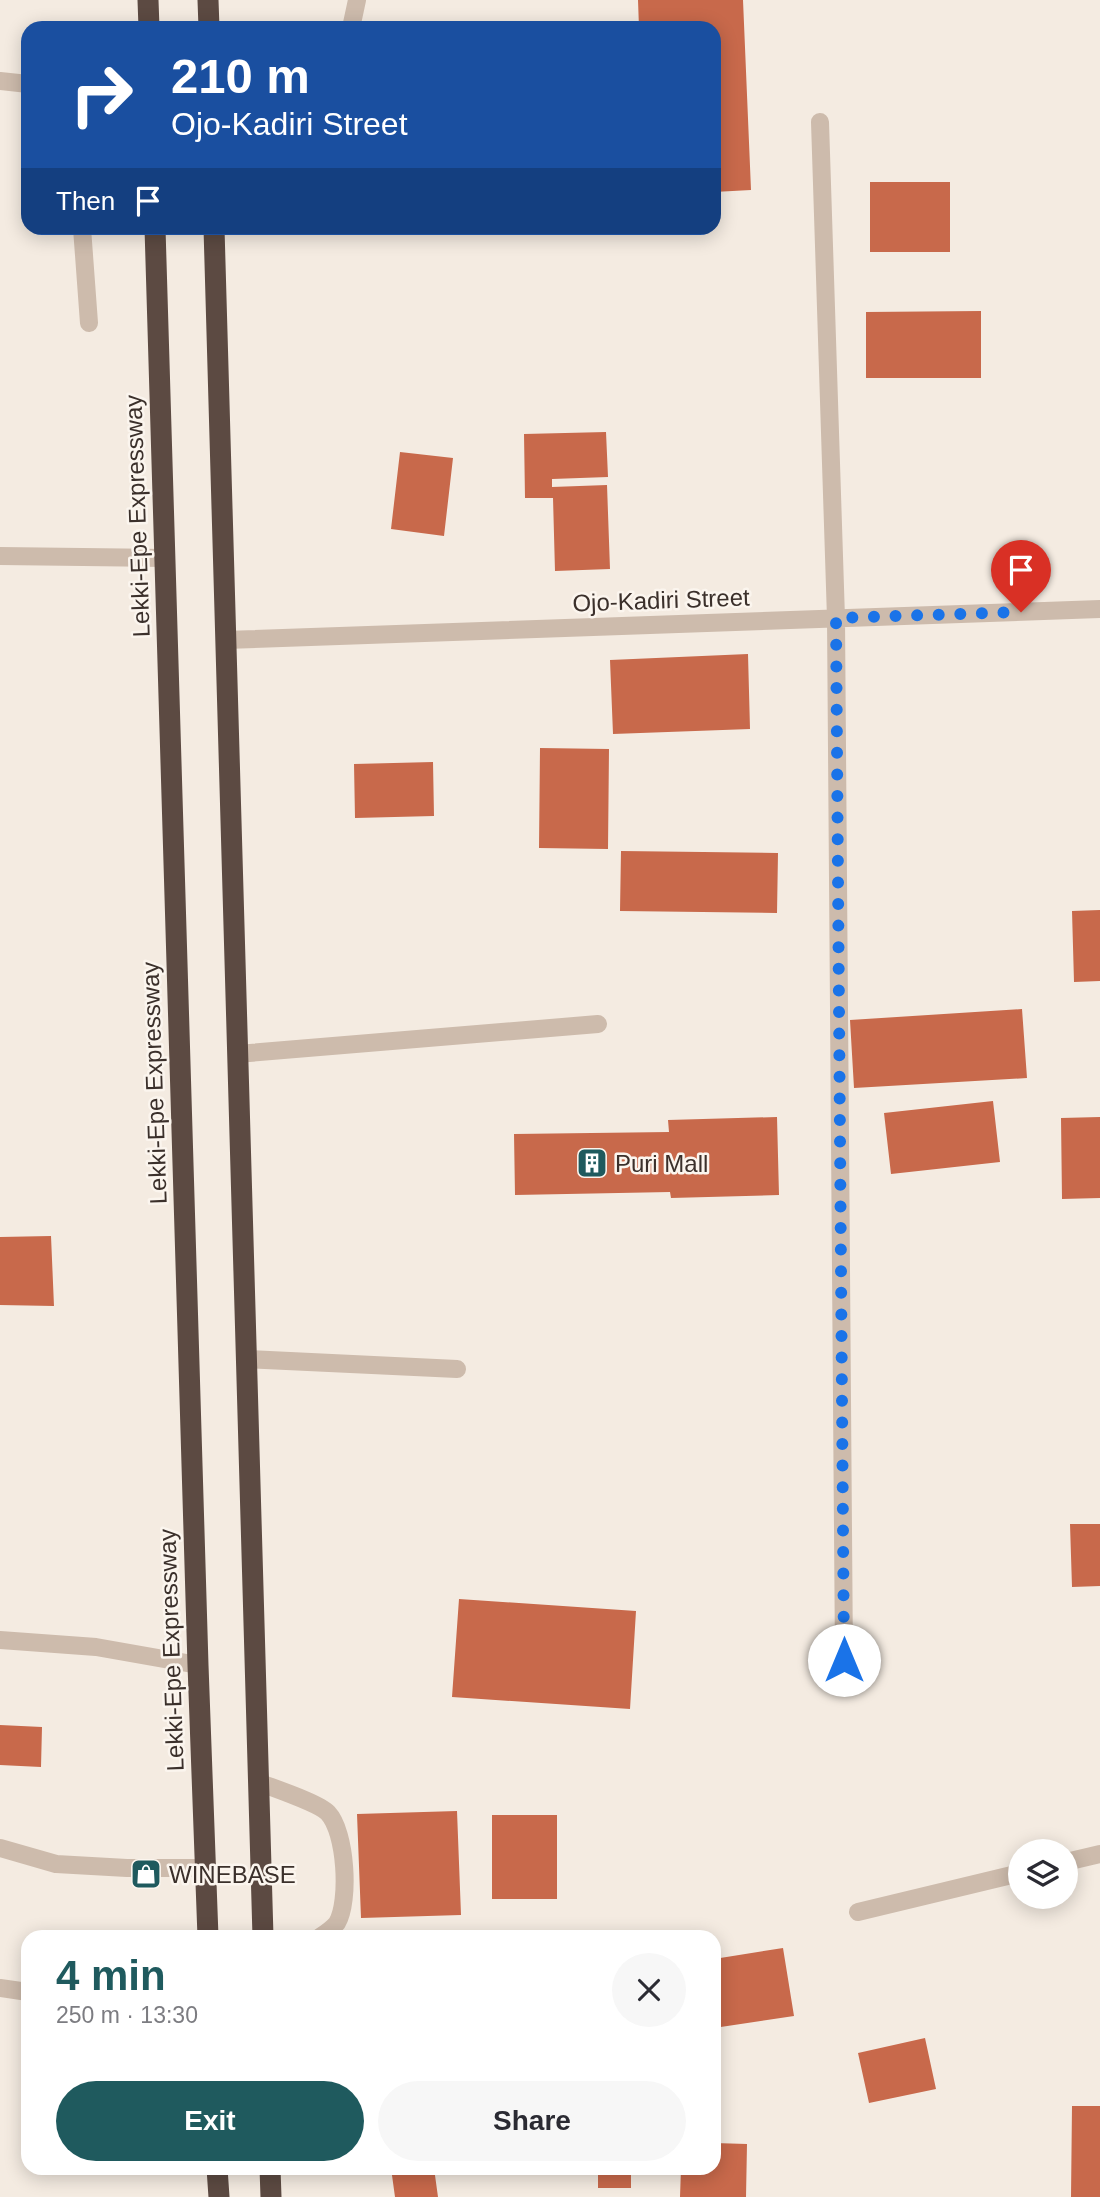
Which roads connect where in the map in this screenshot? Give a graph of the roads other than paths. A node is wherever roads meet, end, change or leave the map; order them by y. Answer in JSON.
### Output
{"nodes":[{"id":1,"x":208,"y":0,"type":"edge"},
{"id":2,"x":358,"y":0,"type":"edge"},
{"id":3,"x":209,"y":21,"type":"edge"},
{"id":4,"x":353,"y":21,"type":"edge"},
{"id":5,"x":0,"y":81,"type":"edge"},
{"id":6,"x":21,"y":83,"type":"edge"},
{"id":7,"x":820,"y":122,"type":"dead end"},
{"id":8,"x":83,"y":235,"type":"edge"},
{"id":9,"x":155,"y":235,"type":"edge"},
{"id":10,"x":214,"y":235,"type":"edge"},
{"id":11,"x":89,"y":323,"type":"dead end"},
{"id":12,"x":0,"y":556,"type":"edge"},
{"id":13,"x":165,"y":558,"type":"junction"},
{"id":14,"x":1100,"y":610,"type":"edge"},
{"id":15,"x":836,"y":618,"type":"junction"},
{"id":16,"x":225,"y":640,"type":"junction"},
{"id":17,"x":598,"y":1024,"type":"dead end"},
{"id":18,"x":237,"y":1054,"type":"junction"},
{"id":19,"x":246,"y":1359,"type":"junction"},
{"id":20,"x":457,"y":1369,"type":"dead end"},
{"id":21,"x":0,"y":1640,"type":"edge"},
{"id":22,"x":844,"y":1660,"type":"dead end"},
{"id":23,"x":198,"y":1665,"type":"junction"},
{"id":24,"x":258,"y":1782,"type":"junction"},
{"id":25,"x":0,"y":1848,"type":"edge"},
{"id":26,"x":1100,"y":1854,"type":"edge"},
{"id":27,"x":1078,"y":1859,"type":"edge"},
{"id":28,"x":205,"y":1868,"type":"junction"},
{"id":29,"x":1008,"y":1876,"type":"edge"},
{"id":30,"x":858,"y":1912,"type":"dead end"},
{"id":31,"x":208,"y":1930,"type":"edge"},
{"id":32,"x":263,"y":1930,"type":"edge"},
{"id":33,"x":329,"y":1930,"type":"edge"},
{"id":34,"x":0,"y":1988,"type":"edge"},
{"id":35,"x":21,"y":1991,"type":"edge"},
{"id":36,"x":218,"y":2175,"type":"edge"},
{"id":37,"x":270,"y":2175,"type":"edge"},
{"id":38,"x":219,"y":2197,"type":"edge"},
{"id":39,"x":271,"y":2197,"type":"edge"}],
"edges":[{"from":1,"to":3,"type":"highway"},
{"from":2,"to":4,"type":"street"},
{"from":5,"to":6,"type":"street"},
{"from":7,"to":15,"type":"street"},
{"from":8,"to":11,"type":"street"},
{"from":9,"to":13,"type":"highway","name":"Lekki-Epe Expressway"},
{"from":10,"to":16,"type":"highway"},
{"from":12,"to":13,"type":"street"},
{"from":13,"to":23,"type":"highway","name":"Lekki-Epe Expressway"},
{"from":14,"to":15,"type":"street","name":"Ojo-Kadiri Street"},
{"from":15,"to":16,"type":"street","name":"Ojo-Kadiri Street"},
{"from":15,"to":22,"type":"street"},
{"from":16,"to":18,"type":"highway"},
{"from":17,"to":18,"type":"street"},
{"from":18,"to":19,"type":"highway"},
{"from":19,"to":20,"type":"street"},
{"from":19,"to":24,"type":"highway"},
{"from":21,"to":23,"type":"street"},
{"from":23,"to":28,"type":"highway","name":"Lekki-Epe Expressway"},
{"from":24,"to":32,"type":"highway"},
{"from":24,"to":33,"type":"street"},
{"from":25,"to":28,"type":"street"},
{"from":26,"to":27,"type":"street"},
{"from":28,"to":31,"type":"highway","name":"Lekki-Epe Expressway"},
{"from":29,"to":30,"type":"street"},
{"from":34,"to":35,"type":"street"},
{"from":36,"to":38,"type":"highway"},
{"from":37,"to":39,"type":"highway"}]}
